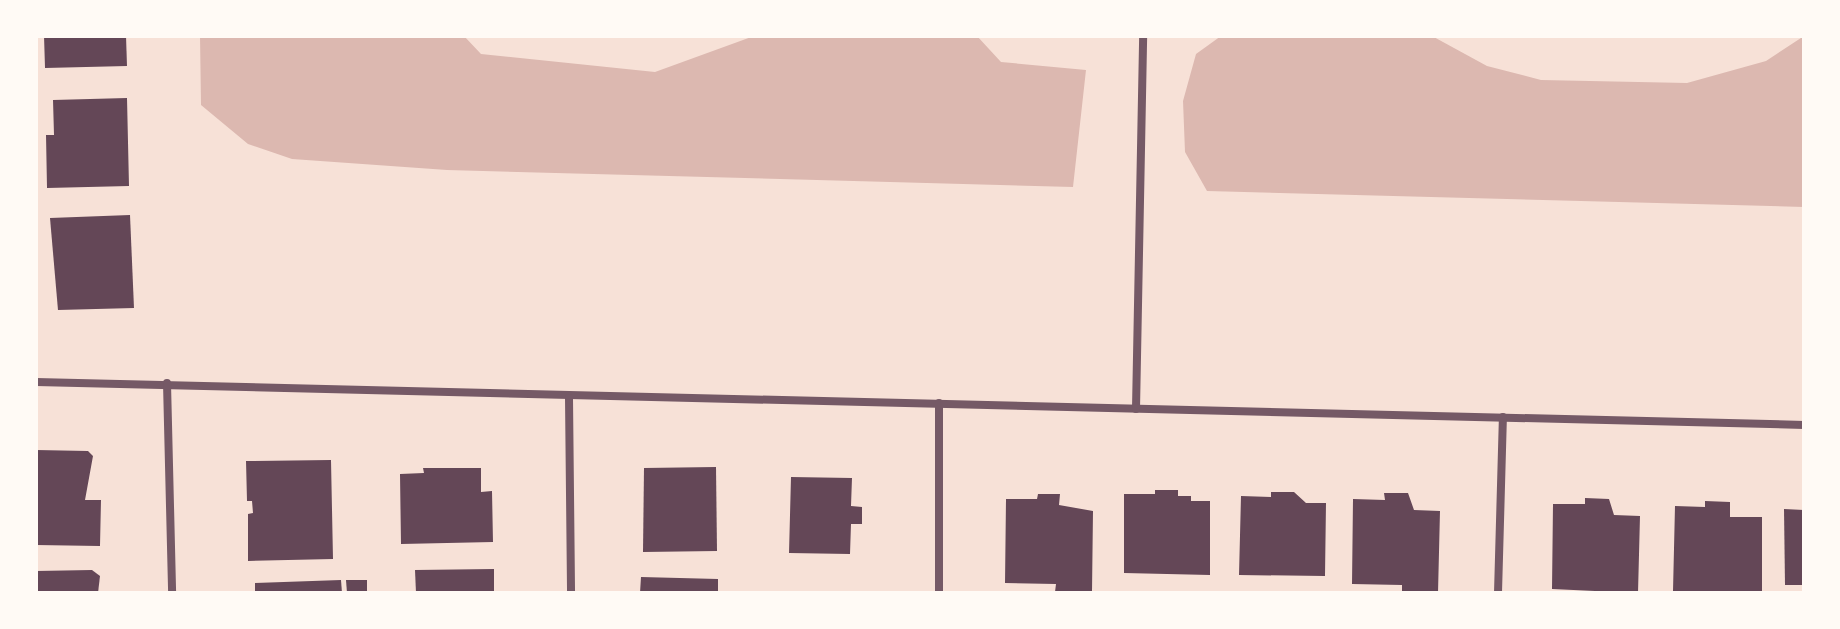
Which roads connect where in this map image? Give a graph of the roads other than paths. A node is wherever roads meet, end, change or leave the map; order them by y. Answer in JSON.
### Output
{"nodes":[{"id":1,"x":1143,"y":36,"type":"edge"},
{"id":2,"x":36,"y":382,"type":"edge"},
{"id":3,"x":167,"y":383,"type":"junction"},
{"id":4,"x":569,"y":398,"type":"junction"},
{"id":5,"x":939,"y":403,"type":"junction"},
{"id":6,"x":1136,"y":409,"type":"junction"},
{"id":7,"x":1503,"y":417,"type":"junction"},
{"id":8,"x":1804,"y":425,"type":"edge"},
{"id":9,"x":172,"y":593,"type":"edge"},
{"id":10,"x":571,"y":593,"type":"edge"},
{"id":11,"x":939,"y":593,"type":"edge"},
{"id":12,"x":1498,"y":593,"type":"edge"}],
"edges":[{"from":1,"to":6,"type":"street"},
{"from":2,"to":3,"type":"street"},
{"from":3,"to":4,"type":"street"},
{"from":3,"to":9,"type":"street"},
{"from":4,"to":5,"type":"street"},
{"from":4,"to":10,"type":"street"},
{"from":5,"to":6,"type":"street"},
{"from":5,"to":11,"type":"street"},
{"from":6,"to":7,"type":"street"},
{"from":7,"to":8,"type":"street"},
{"from":7,"to":12,"type":"street"}]}
